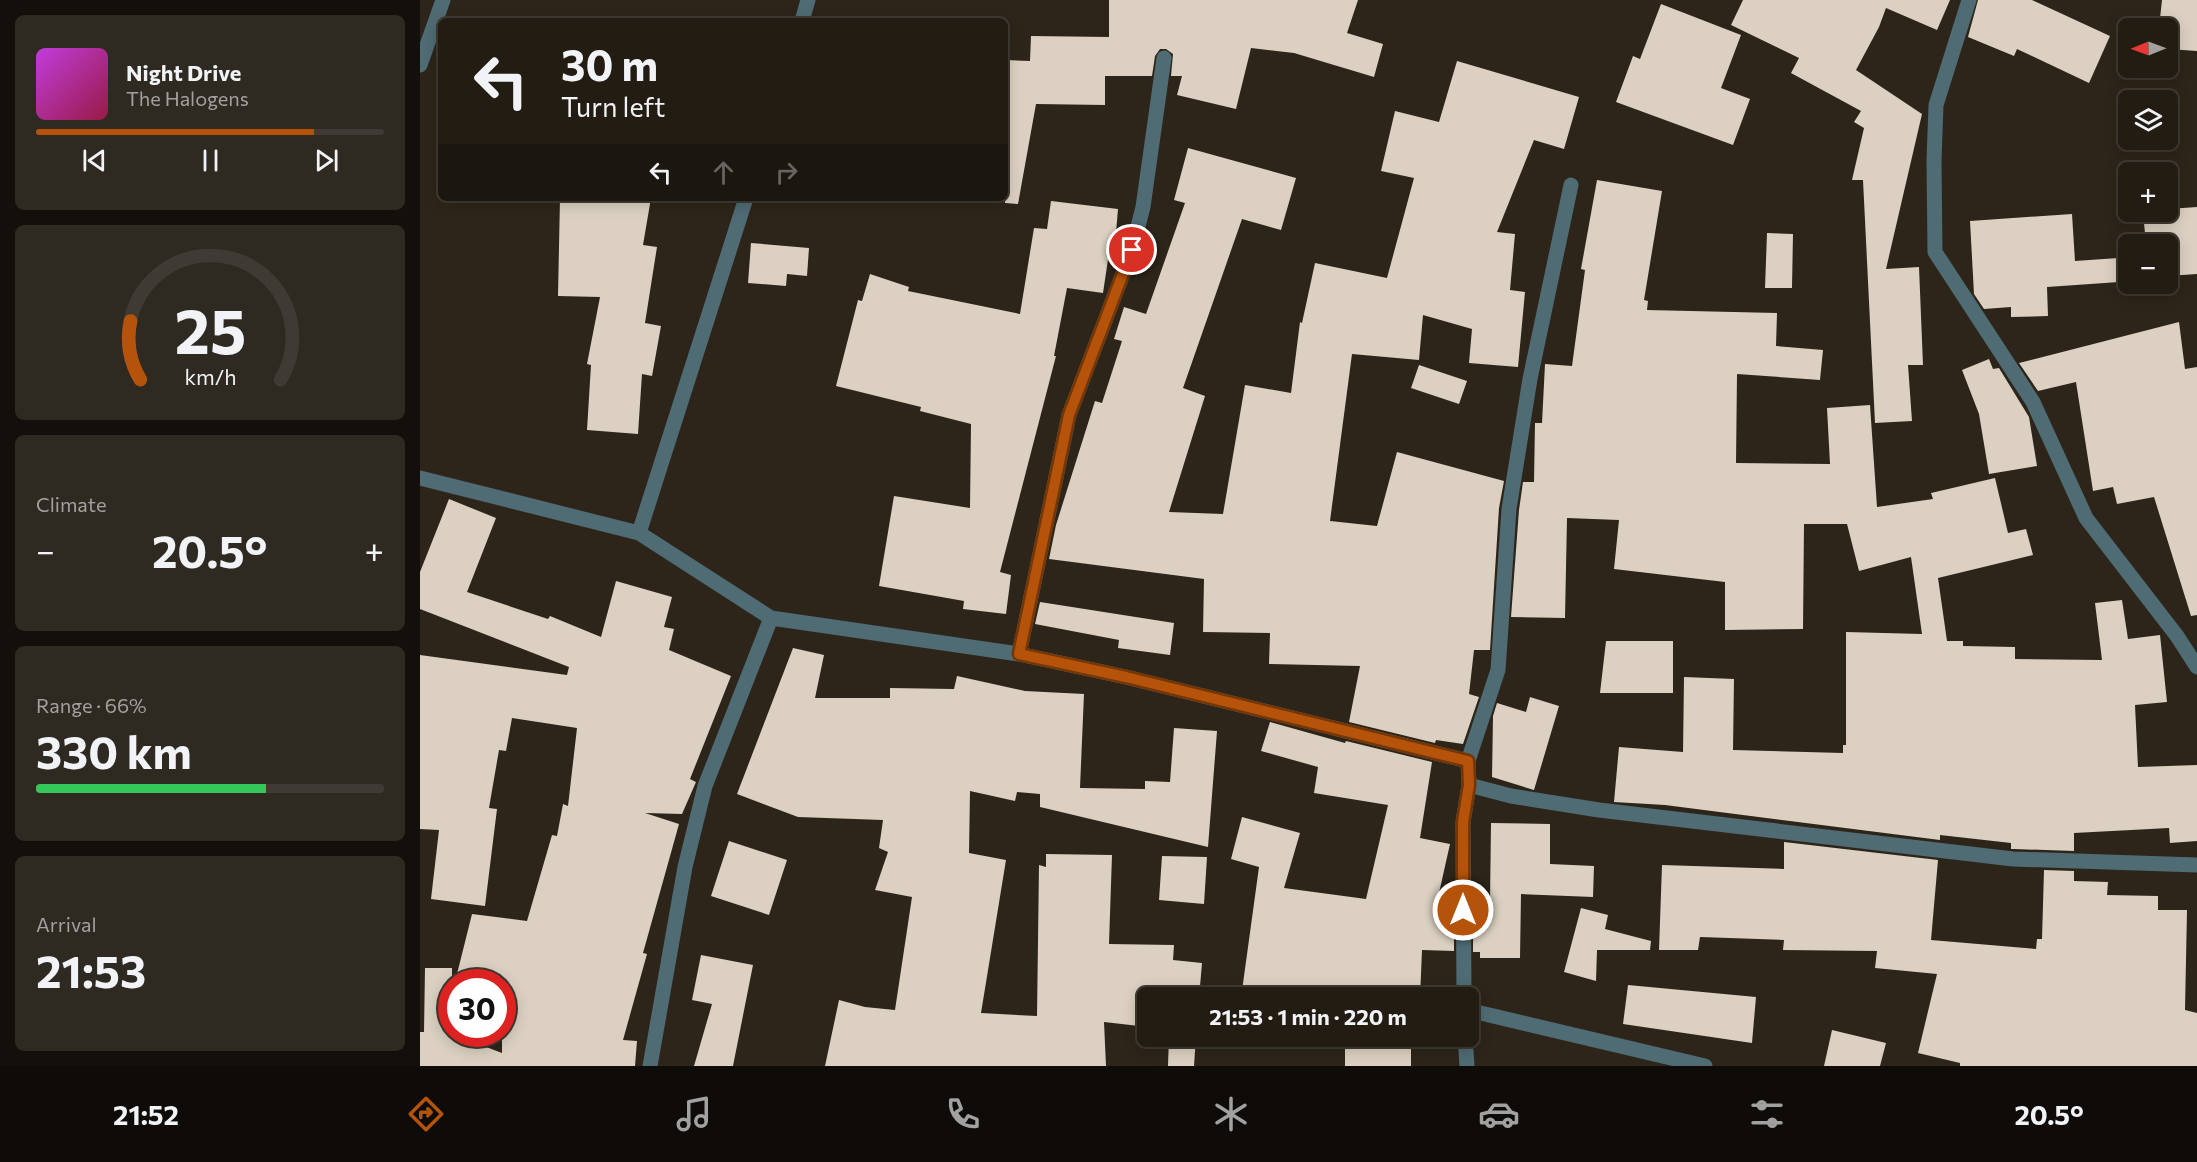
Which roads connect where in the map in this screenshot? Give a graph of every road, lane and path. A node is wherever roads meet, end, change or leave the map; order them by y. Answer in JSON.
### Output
{"nodes":[{"id":1,"x":443,"y":0,"type":"edge"},
{"id":2,"x":808,"y":0,"type":"edge"},
{"id":3,"x":1969,"y":0,"type":"edge"},
{"id":4,"x":803,"y":18,"type":"edge"},
{"id":5,"x":1164,"y":58,"type":"dead end"},
{"id":6,"x":420,"y":65,"type":"edge"},
{"id":7,"x":1570,"y":185,"type":"dead end"},
{"id":8,"x":745,"y":201,"type":"edge"},
{"id":9,"x":420,"y":478,"type":"edge"},
{"id":10,"x":639,"y":533,"type":"junction"},
{"id":11,"x":771,"y":618,"type":"junction"},
{"id":12,"x":1019,"y":654,"type":"junction"},
{"id":13,"x":2197,"y":667,"type":"edge"},
{"id":14,"x":1468,"y":761,"type":"junction"},
{"id":15,"x":1469,"y":785,"type":"junction"},
{"id":16,"x":2197,"y":865,"type":"edge"},
{"id":17,"x":1464,"y":987,"type":"edge"},
{"id":18,"x":1479,"y":1013,"type":"edge"},
{"id":19,"x":1466,"y":1047,"type":"edge"},
{"id":20,"x":650,"y":1066,"type":"edge"},
{"id":21,"x":1467,"y":1066,"type":"edge"},
{"id":22,"x":1705,"y":1066,"type":"edge"}],
"edges":[{"from":1,"to":6,"type":"street"},
{"from":2,"to":4,"type":"street"},
{"from":3,"to":13,"type":"street"},
{"from":5,"to":12,"type":"street"},
{"from":7,"to":14,"type":"street"},
{"from":8,"to":10,"type":"street"},
{"from":9,"to":10,"type":"street"},
{"from":10,"to":11,"type":"street"},
{"from":11,"to":12,"type":"street"},
{"from":11,"to":20,"type":"street"},
{"from":12,"to":14,"type":"street"},
{"from":14,"to":15,"type":"street"},
{"from":15,"to":16,"type":"street"},
{"from":15,"to":17,"type":"street"},
{"from":18,"to":22,"type":"street"},
{"from":19,"to":21,"type":"street"}]}
